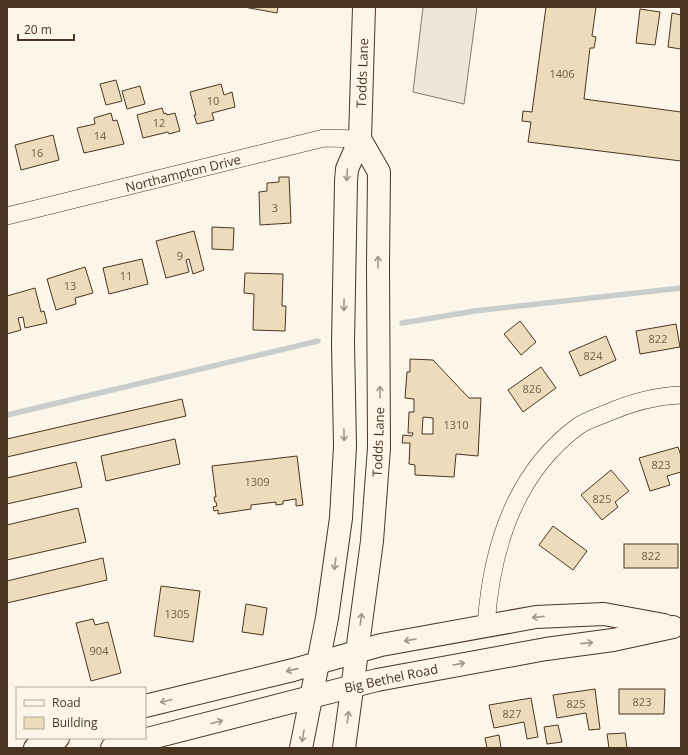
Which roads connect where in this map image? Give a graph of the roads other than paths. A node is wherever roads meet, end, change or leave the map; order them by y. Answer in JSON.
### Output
{"nodes":[{"id":1,"x":364,"y":7,"type":"edge"},
{"id":2,"x":360,"y":139,"type":"junction"},
{"id":3,"x":7,"y":216,"type":"edge"},
{"id":4,"x":681,"y":395,"type":"edge"},
{"id":5,"x":486,"y":626,"type":"junction"},
{"id":6,"x":677,"y":627,"type":"edge"},
{"id":7,"x":357,"y":652,"type":"junction"},
{"id":8,"x":318,"y":663,"type":"junction"},
{"id":9,"x":352,"y":685,"type":"junction"},
{"id":10,"x":310,"y":698,"type":"junction"},
{"id":11,"x":146,"y":706,"type":"edge"},
{"id":12,"x":44,"y":744,"type":"edge"},
{"id":13,"x":61,"y":748,"type":"edge"},
{"id":14,"x":112,"y":748,"type":"edge"},
{"id":15,"x":301,"y":748,"type":"edge"},
{"id":16,"x":344,"y":748,"type":"edge"}],
"edges":[{"from":1,"to":2,"type":"main road","name":"Todds Lane"},
{"from":2,"to":3,"type":"street","name":"Northampton Drive"},
{"from":7,"to":2,"type":"main road","name":"Todds Lane","one_way":true},
{"from":2,"to":8,"type":"main road","name":"Todds Lane","one_way":true},
{"from":4,"to":5,"type":"street"},
{"from":6,"to":5,"type":"main road","name":"Big Bethel Road","one_way":true},
{"from":5,"to":7,"type":"main road","name":"Big Bethel Road","one_way":true},
{"from":9,"to":6,"type":"main road","name":"Big Bethel Road","one_way":true},
{"from":7,"to":8,"type":"main road","name":"Big Bethel Road"},
{"from":7,"to":9,"type":"main road","name":"Todds Lane"},
{"from":8,"to":10,"type":"main road","name":"Todds Lane"},
{"from":8,"to":11,"type":"main road","name":"Big Bethel Road","one_way":true},
{"from":9,"to":10,"type":"main road","name":"Big Bethel Road"},
{"from":16,"to":9,"type":"main road","name":"Todds Lane","one_way":true},
{"from":14,"to":10,"type":"main road","name":"Big Bethel Road","one_way":true},
{"from":10,"to":15,"type":"main road","name":"Todds Lane","one_way":true},
{"from":12,"to":13,"type":"main road"}]}
